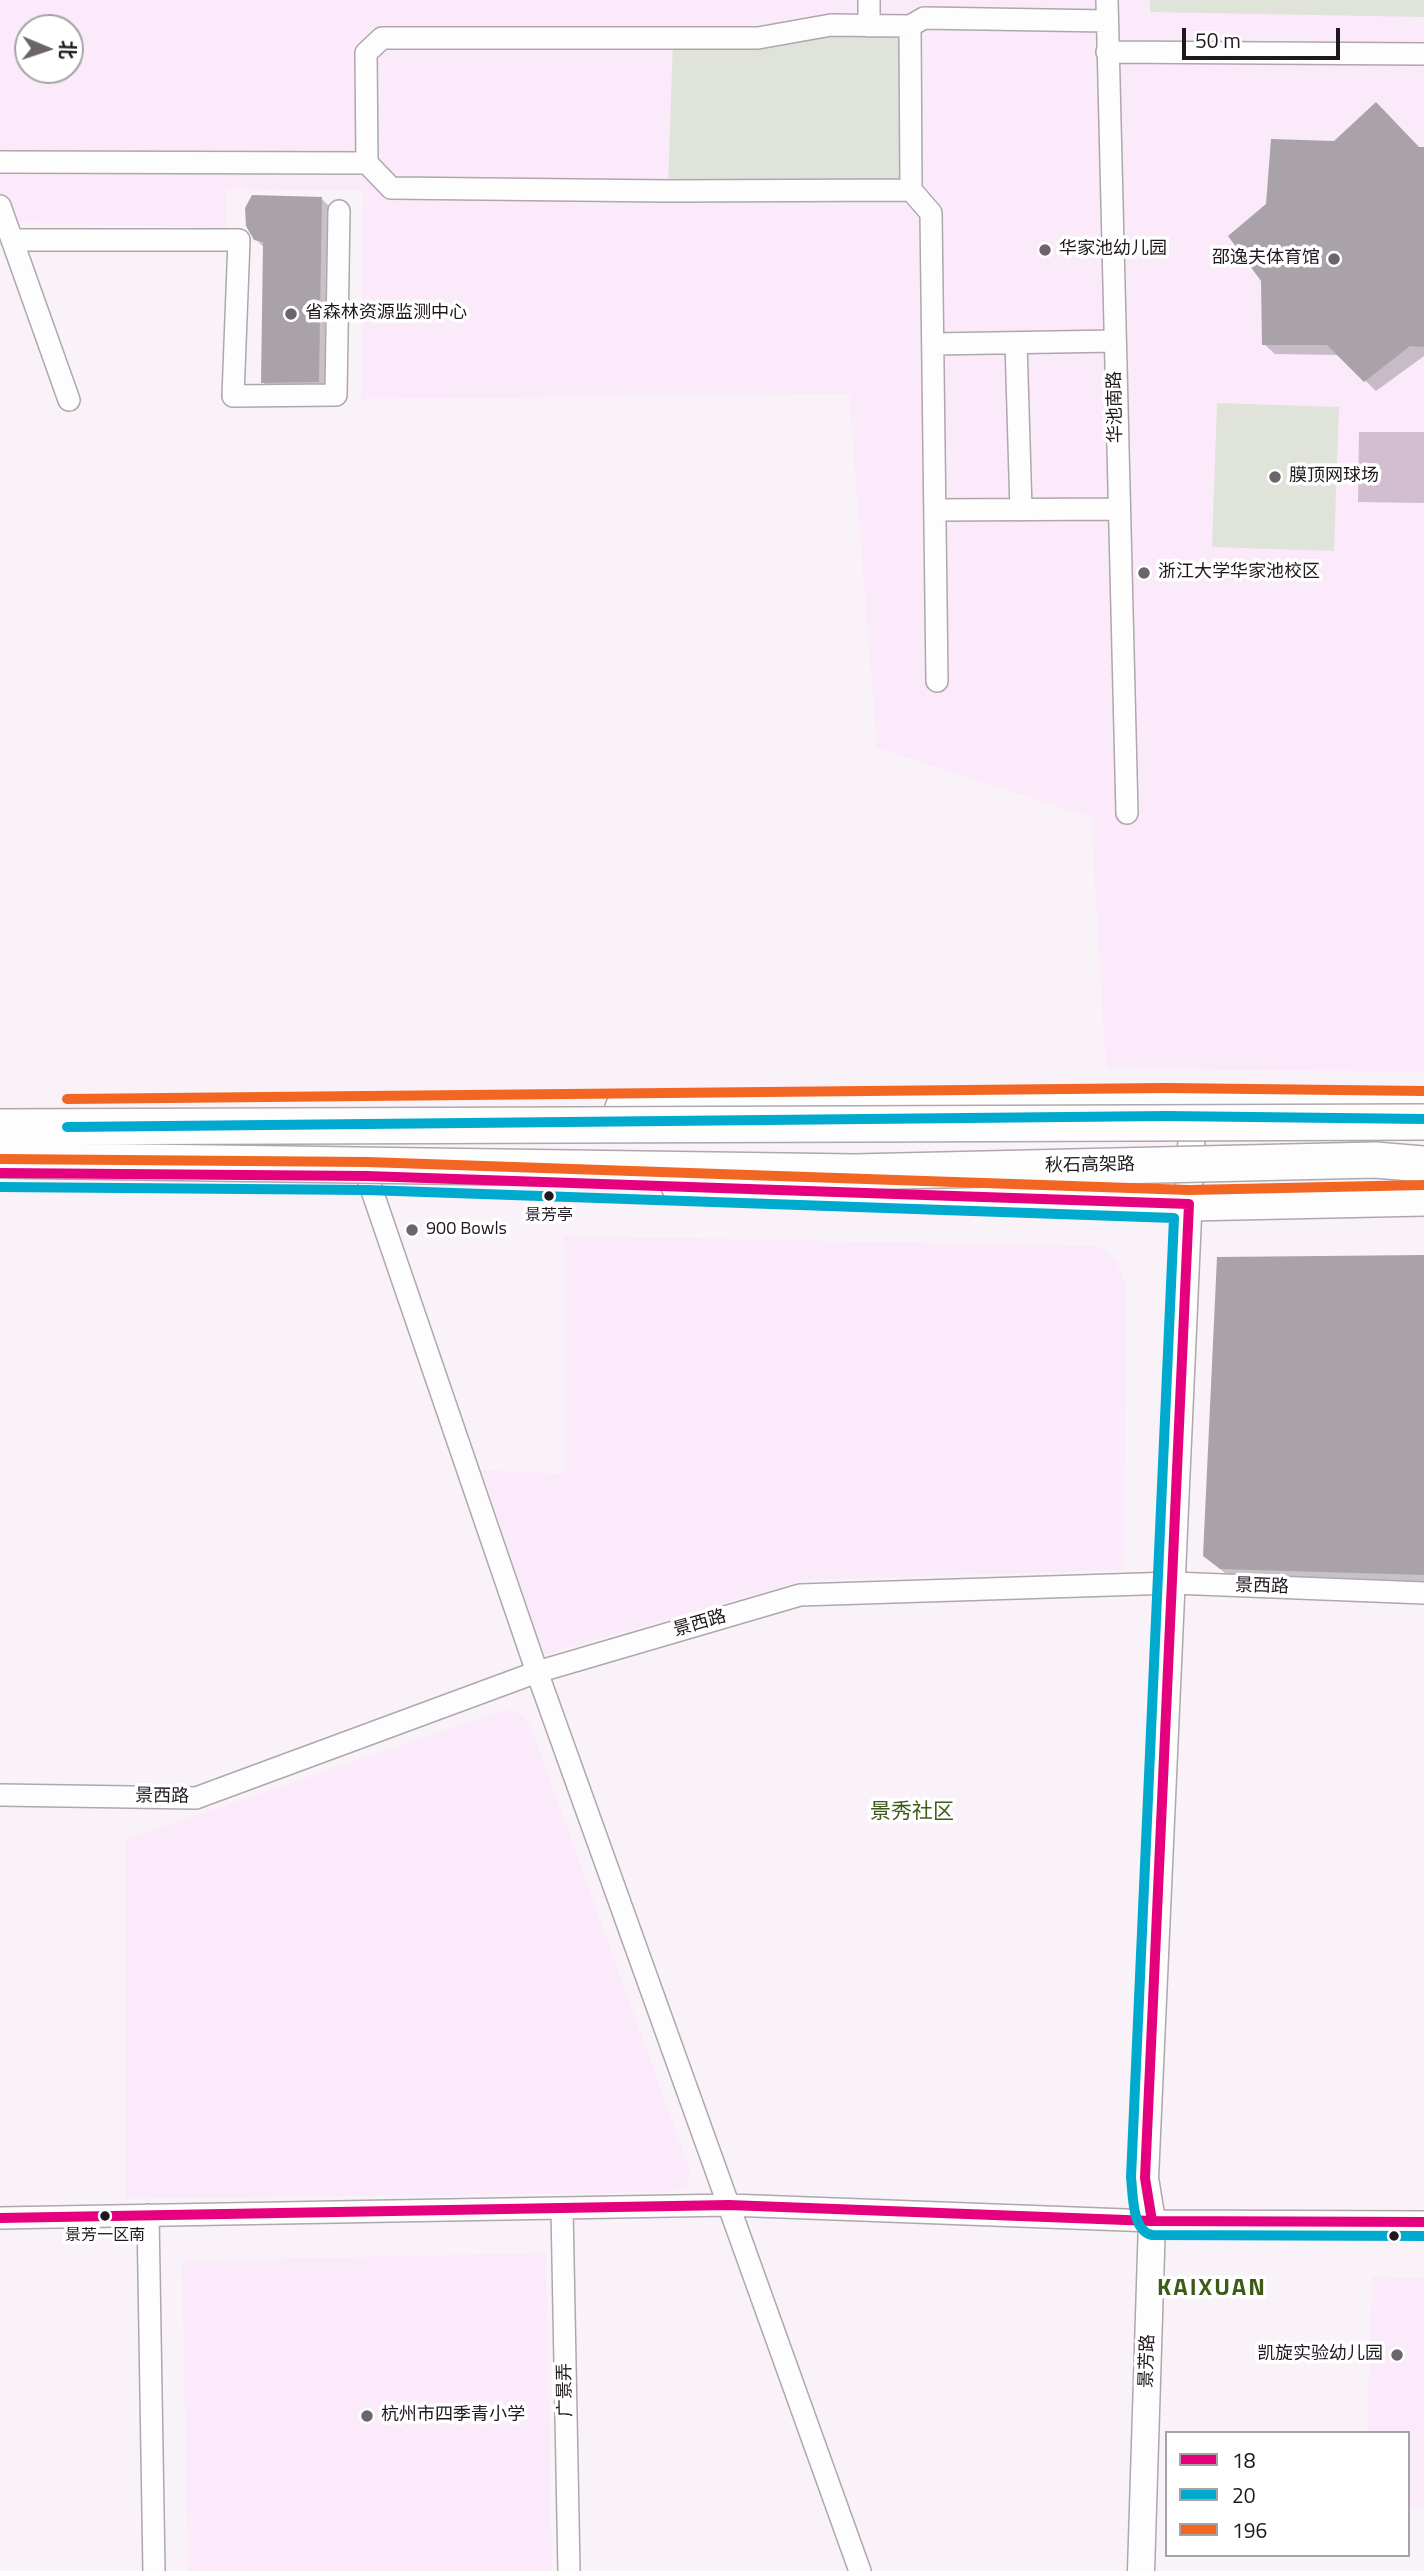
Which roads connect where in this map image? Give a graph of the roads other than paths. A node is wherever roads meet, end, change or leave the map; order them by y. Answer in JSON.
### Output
{"nodes":[{"id":1,"x":869,"y":0,"type":"edge"},
{"id":2,"x":1107,"y":10,"type":"edge"},
{"id":3,"x":869,"y":26,"type":"junction"},
{"id":4,"x":911,"y":26,"type":"junction"},
{"id":5,"x":1107,"y":52,"type":"junction"},
{"id":6,"x":1424,"y":54,"type":"edge"},
{"id":7,"x":0,"y":162,"type":"edge"},
{"id":8,"x":367,"y":163,"type":"junction"},
{"id":9,"x":911,"y":190,"type":"junction"},
{"id":10,"x":0,"y":206,"type":"edge"},
{"id":11,"x":339,"y":211,"type":"dead end"},
{"id":12,"x":12,"y":240,"type":"junction"},
{"id":13,"x":1115,"y":341,"type":"junction"},
{"id":14,"x":1016,"y":342,"type":"junction"},
{"id":15,"x":933,"y":344,"type":"junction"},
{"id":16,"x":69,"y":400,"type":"dead end"},
{"id":17,"x":1119,"y":509,"type":"junction"},
{"id":18,"x":935,"y":510,"type":"junction"},
{"id":19,"x":1021,"y":510,"type":"junction"},
{"id":20,"x":937,"y":681,"type":"dead end"},
{"id":21,"x":1127,"y":813,"type":"dead end"},
{"id":22,"x":1193,"y":1103,"type":"junction"},
{"id":23,"x":1424,"y":1105,"type":"edge"},
{"id":24,"x":0,"y":1112,"type":"edge"},
{"id":25,"x":1424,"y":1122,"type":"edge"},
{"id":26,"x":218,"y":1125,"type":"junction"},
{"id":27,"x":0,"y":1127,"type":"edge"},
{"id":28,"x":0,"y":1160,"type":"edge"},
{"id":29,"x":1424,"y":1164,"type":"edge"},
{"id":30,"x":0,"y":1173,"type":"edge"},
{"id":31,"x":367,"y":1176,"type":"junction"},
{"id":32,"x":1424,"y":1199,"type":"edge"},
{"id":33,"x":1189,"y":1204,"type":"junction"},
{"id":34,"x":1172,"y":1583,"type":"junction"},
{"id":35,"x":1424,"y":1593,"type":"edge"},
{"id":36,"x":537,"y":1672,"type":"junction"},
{"id":37,"x":0,"y":1795,"type":"edge"},
{"id":38,"x":729,"y":2206,"type":"junction"},
{"id":39,"x":562,"y":2208,"type":"junction"},
{"id":40,"x":148,"y":2215,"type":"junction"},
{"id":41,"x":0,"y":2218,"type":"edge"},
{"id":42,"x":1152,"y":2221,"type":"junction"},
{"id":43,"x":1424,"y":2222,"type":"edge"},
{"id":44,"x":154,"y":2571,"type":"edge"},
{"id":45,"x":569,"y":2571,"type":"edge"},
{"id":46,"x":860,"y":2571,"type":"edge"},
{"id":47,"x":1141,"y":2571,"type":"edge"}],
"edges":[{"from":1,"to":3,"type":"street"},
{"from":2,"to":4,"type":"street"},
{"from":2,"to":5,"type":"street","name":"华池南路"},
{"from":3,"to":4,"type":"street"},
{"from":3,"to":8,"type":"street"},
{"from":4,"to":9,"type":"street"},
{"from":5,"to":6,"type":"street"},
{"from":5,"to":13,"type":"street","name":"华池南路"},
{"from":7,"to":8,"type":"street"},
{"from":8,"to":9,"type":"street"},
{"from":9,"to":15,"type":"street"},
{"from":10,"to":12,"type":"street"},
{"from":11,"to":12,"type":"street"},
{"from":12,"to":16,"type":"street"},
{"from":13,"to":14,"type":"street"},
{"from":13,"to":17,"type":"street","name":"华池南路"},
{"from":14,"to":15,"type":"street"},
{"from":14,"to":19,"type":"street"},
{"from":15,"to":18,"type":"street"},
{"from":17,"to":19,"type":"street"},
{"from":17,"to":21,"type":"street","name":"华池南路"},
{"from":18,"to":19,"type":"street"},
{"from":18,"to":20,"type":"street"},
{"from":22,"to":23,"type":"main road"},
{"from":22,"to":24,"type":"main road"},
{"from":22,"to":33,"type":"street","name":"景芳路"},
{"from":24,"to":26,"type":"highway","bridge":true},
{"from":25,"to":26,"type":"highway","bridge":true},
{"from":26,"to":27,"type":"highway","bridge":true},
{"from":28,"to":29,"type":"highway","name":"秋石高架路","bridge":true},
{"from":30,"to":31,"type":"main road"},
{"from":31,"to":33,"type":"main road"},
{"from":31,"to":36,"type":"street"},
{"from":32,"to":33,"type":"main road"},
{"from":33,"to":34,"type":"street","name":"景芳路"},
{"from":34,"to":35,"type":"street","name":"景西路"},
{"from":34,"to":36,"type":"street","name":"景西路"},
{"from":34,"to":42,"type":"street","name":"景芳路"},
{"from":36,"to":37,"type":"street","name":"景西路"},
{"from":36,"to":38,"type":"street"},
{"from":38,"to":39,"type":"street"},
{"from":38,"to":42,"type":"street"},
{"from":38,"to":46,"type":"street"},
{"from":39,"to":40,"type":"street"},
{"from":39,"to":45,"type":"street","name":"广景弄"},
{"from":40,"to":41,"type":"street"},
{"from":40,"to":44,"type":"street"},
{"from":42,"to":43,"type":"street"},
{"from":42,"to":47,"type":"street","name":"景芳路"}]}
